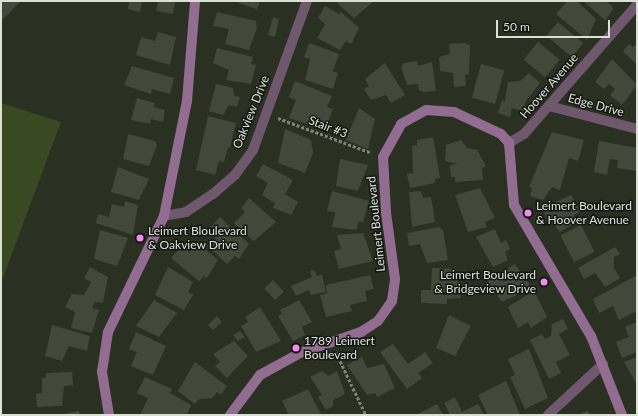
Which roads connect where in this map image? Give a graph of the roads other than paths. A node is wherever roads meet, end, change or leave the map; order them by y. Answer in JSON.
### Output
{"nodes":[{"id":1,"x":195,"y":1,"type":"edge"},
{"id":2,"x":307,"y":1,"type":"edge"},
{"id":3,"x":637,"y":4,"type":"edge"},
{"id":4,"x":549,"y":106,"type":"junction"},
{"id":5,"x":637,"y":129,"type":"edge"},
{"id":6,"x":509,"y":143,"type":"junction"},
{"id":7,"x":164,"y":216,"type":"junction"},
{"id":8,"x":603,"y":364,"type":"junction"},
{"id":9,"x":109,"y":415,"type":"edge"},
{"id":10,"x":230,"y":415,"type":"edge"},
{"id":11,"x":548,"y":415,"type":"edge"},
{"id":12,"x":622,"y":415,"type":"edge"}],
"edges":[{"from":1,"to":7,"type":"street"},
{"from":2,"to":7,"type":"street","name":"Oakview Drive"},
{"from":3,"to":4,"type":"street","name":"Hoover Avenue"},
{"from":4,"to":5,"type":"street","name":"Edge Drive"},
{"from":4,"to":6,"type":"street","name":"Hoover Avenue"},
{"from":6,"to":8,"type":"street"},
{"from":6,"to":10,"type":"street","name":"Leimert Boulevard"},
{"from":7,"to":9,"type":"street"},
{"from":8,"to":11,"type":"street"},
{"from":8,"to":12,"type":"street"}]}
